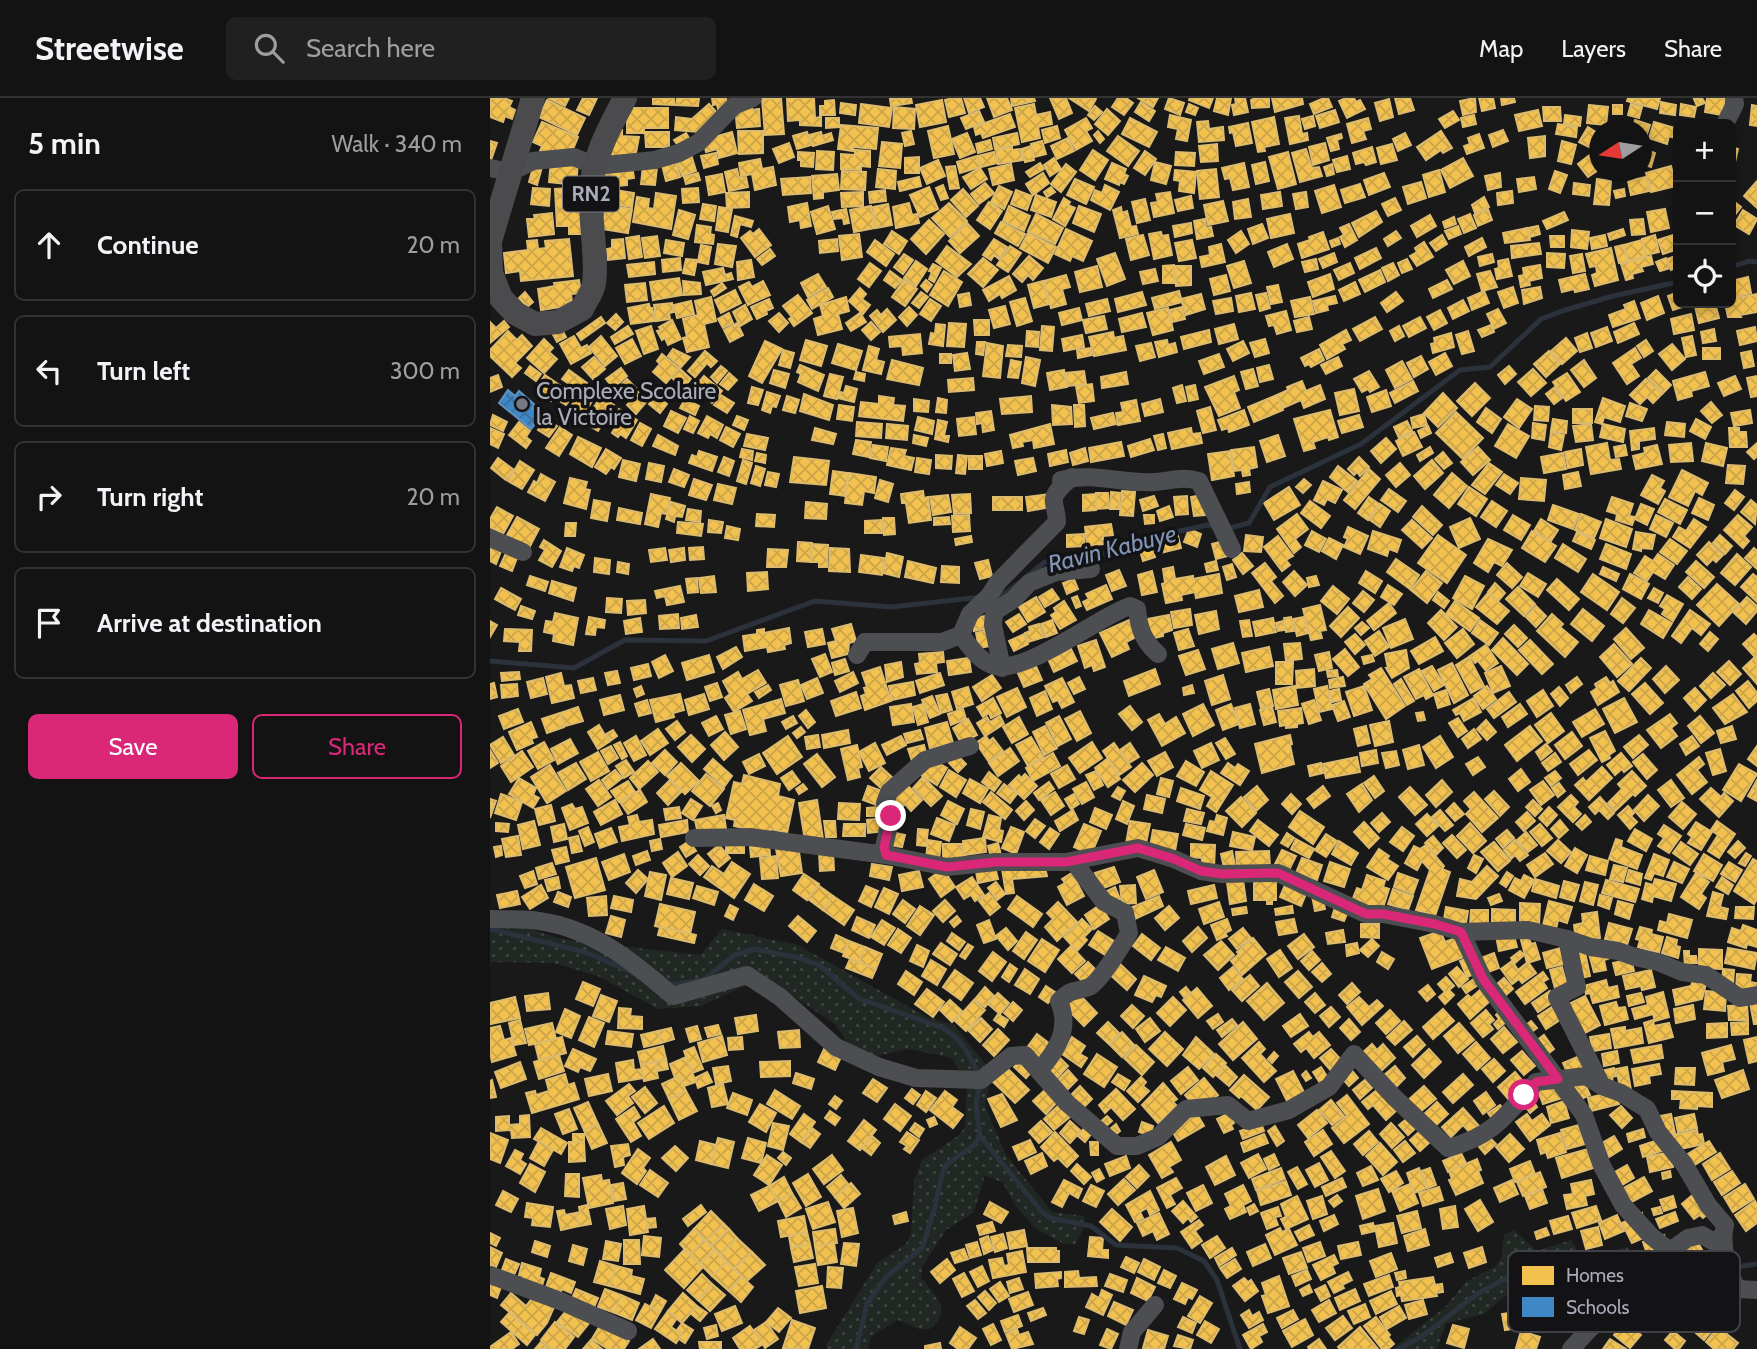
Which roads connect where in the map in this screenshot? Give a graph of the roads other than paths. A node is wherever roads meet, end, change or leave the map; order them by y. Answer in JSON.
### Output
{"nodes":[{"id":1,"x":533,"y":98,"type":"edge"},
{"id":2,"x":625,"y":98,"type":"edge"},
{"id":3,"x":753,"y":98,"type":"edge"},
{"id":4,"x":1734,"y":98,"type":"edge"},
{"id":5,"x":1728,"y":119,"type":"edge"},
{"id":6,"x":595,"y":166,"type":"junction"},
{"id":7,"x":500,"y":170,"type":"edge"},
{"id":8,"x":492,"y":282,"type":"edge"},
{"id":9,"x":1072,"y":477,"type":"junction"},
{"id":10,"x":1050,"y":482,"type":"dead end"},
{"id":11,"x":490,"y":538,"type":"edge"},
{"id":12,"x":1233,"y":549,"type":"dead end"},
{"id":13,"x":523,"y":552,"type":"dead end"},
{"id":14,"x":1091,"y":569,"type":"dead end"},
{"id":15,"x":961,"y":635,"type":"junction"},
{"id":16,"x":857,"y":654,"type":"dead end"},
{"id":17,"x":1158,"y":654,"type":"dead end"},
{"id":18,"x":1002,"y":668,"type":"junction"},
{"id":19,"x":970,"y":746,"type":"dead end"},
{"id":20,"x":694,"y":838,"type":"dead end"},
{"id":21,"x":886,"y":855,"type":"junction"},
{"id":22,"x":1073,"y":861,"type":"junction"},
{"id":23,"x":490,"y":919,"type":"edge"},
{"id":24,"x":1461,"y":932,"type":"junction"},
{"id":25,"x":1567,"y":939,"type":"junction"},
{"id":26,"x":1757,"y":995,"type":"edge"},
{"id":27,"x":1039,"y":1071,"type":"junction"},
{"id":28,"x":1558,"y":1079,"type":"junction"},
{"id":29,"x":1602,"y":1086,"type":"junction"},
{"id":30,"x":1723,"y":1235,"type":"junction"},
{"id":31,"x":1726,"y":1251,"type":"edge"},
{"id":32,"x":490,"y":1275,"type":"edge"},
{"id":33,"x":1155,"y":1305,"type":"dead end"},
{"id":34,"x":628,"y":1331,"type":"dead end"},
{"id":35,"x":1588,"y":1332,"type":"edge"},
{"id":36,"x":1128,"y":1349,"type":"edge"},
{"id":37,"x":1571,"y":1349,"type":"edge"}],
"edges":[{"from":1,"to":7,"type":"highway","number":"RN2"},
{"from":2,"to":6,"type":"highway","number":"RN2"},
{"from":3,"to":6,"type":"street"},
{"from":4,"to":5,"type":"street"},
{"from":6,"to":7,"type":"street"},
{"from":6,"to":8,"type":"highway","number":"RN2"},
{"from":7,"to":8,"type":"highway","number":"RN2"},
{"from":9,"to":10,"type":"street"},
{"from":9,"to":12,"type":"street"},
{"from":9,"to":15,"type":"street"},
{"from":11,"to":13,"type":"street"},
{"from":14,"to":18,"type":"street"},
{"from":15,"to":16,"type":"street"},
{"from":15,"to":18,"type":"street"},
{"from":17,"to":18,"type":"street"},
{"from":19,"to":21,"type":"street"},
{"from":20,"to":21,"type":"street"},
{"from":21,"to":22,"type":"street"},
{"from":22,"to":24,"type":"street"},
{"from":22,"to":27,"type":"street"},
{"from":23,"to":27,"type":"street"},
{"from":24,"to":25,"type":"street"},
{"from":24,"to":28,"type":"street"},
{"from":25,"to":26,"type":"street"},
{"from":25,"to":29,"type":"street"},
{"from":27,"to":28,"type":"street"},
{"from":28,"to":29,"type":"street"},
{"from":28,"to":30,"type":"street"},
{"from":29,"to":30,"type":"street"},
{"from":30,"to":31,"type":"street"},
{"from":32,"to":34,"type":"street"},
{"from":33,"to":36,"type":"street"},
{"from":35,"to":37,"type":"street"}]}
